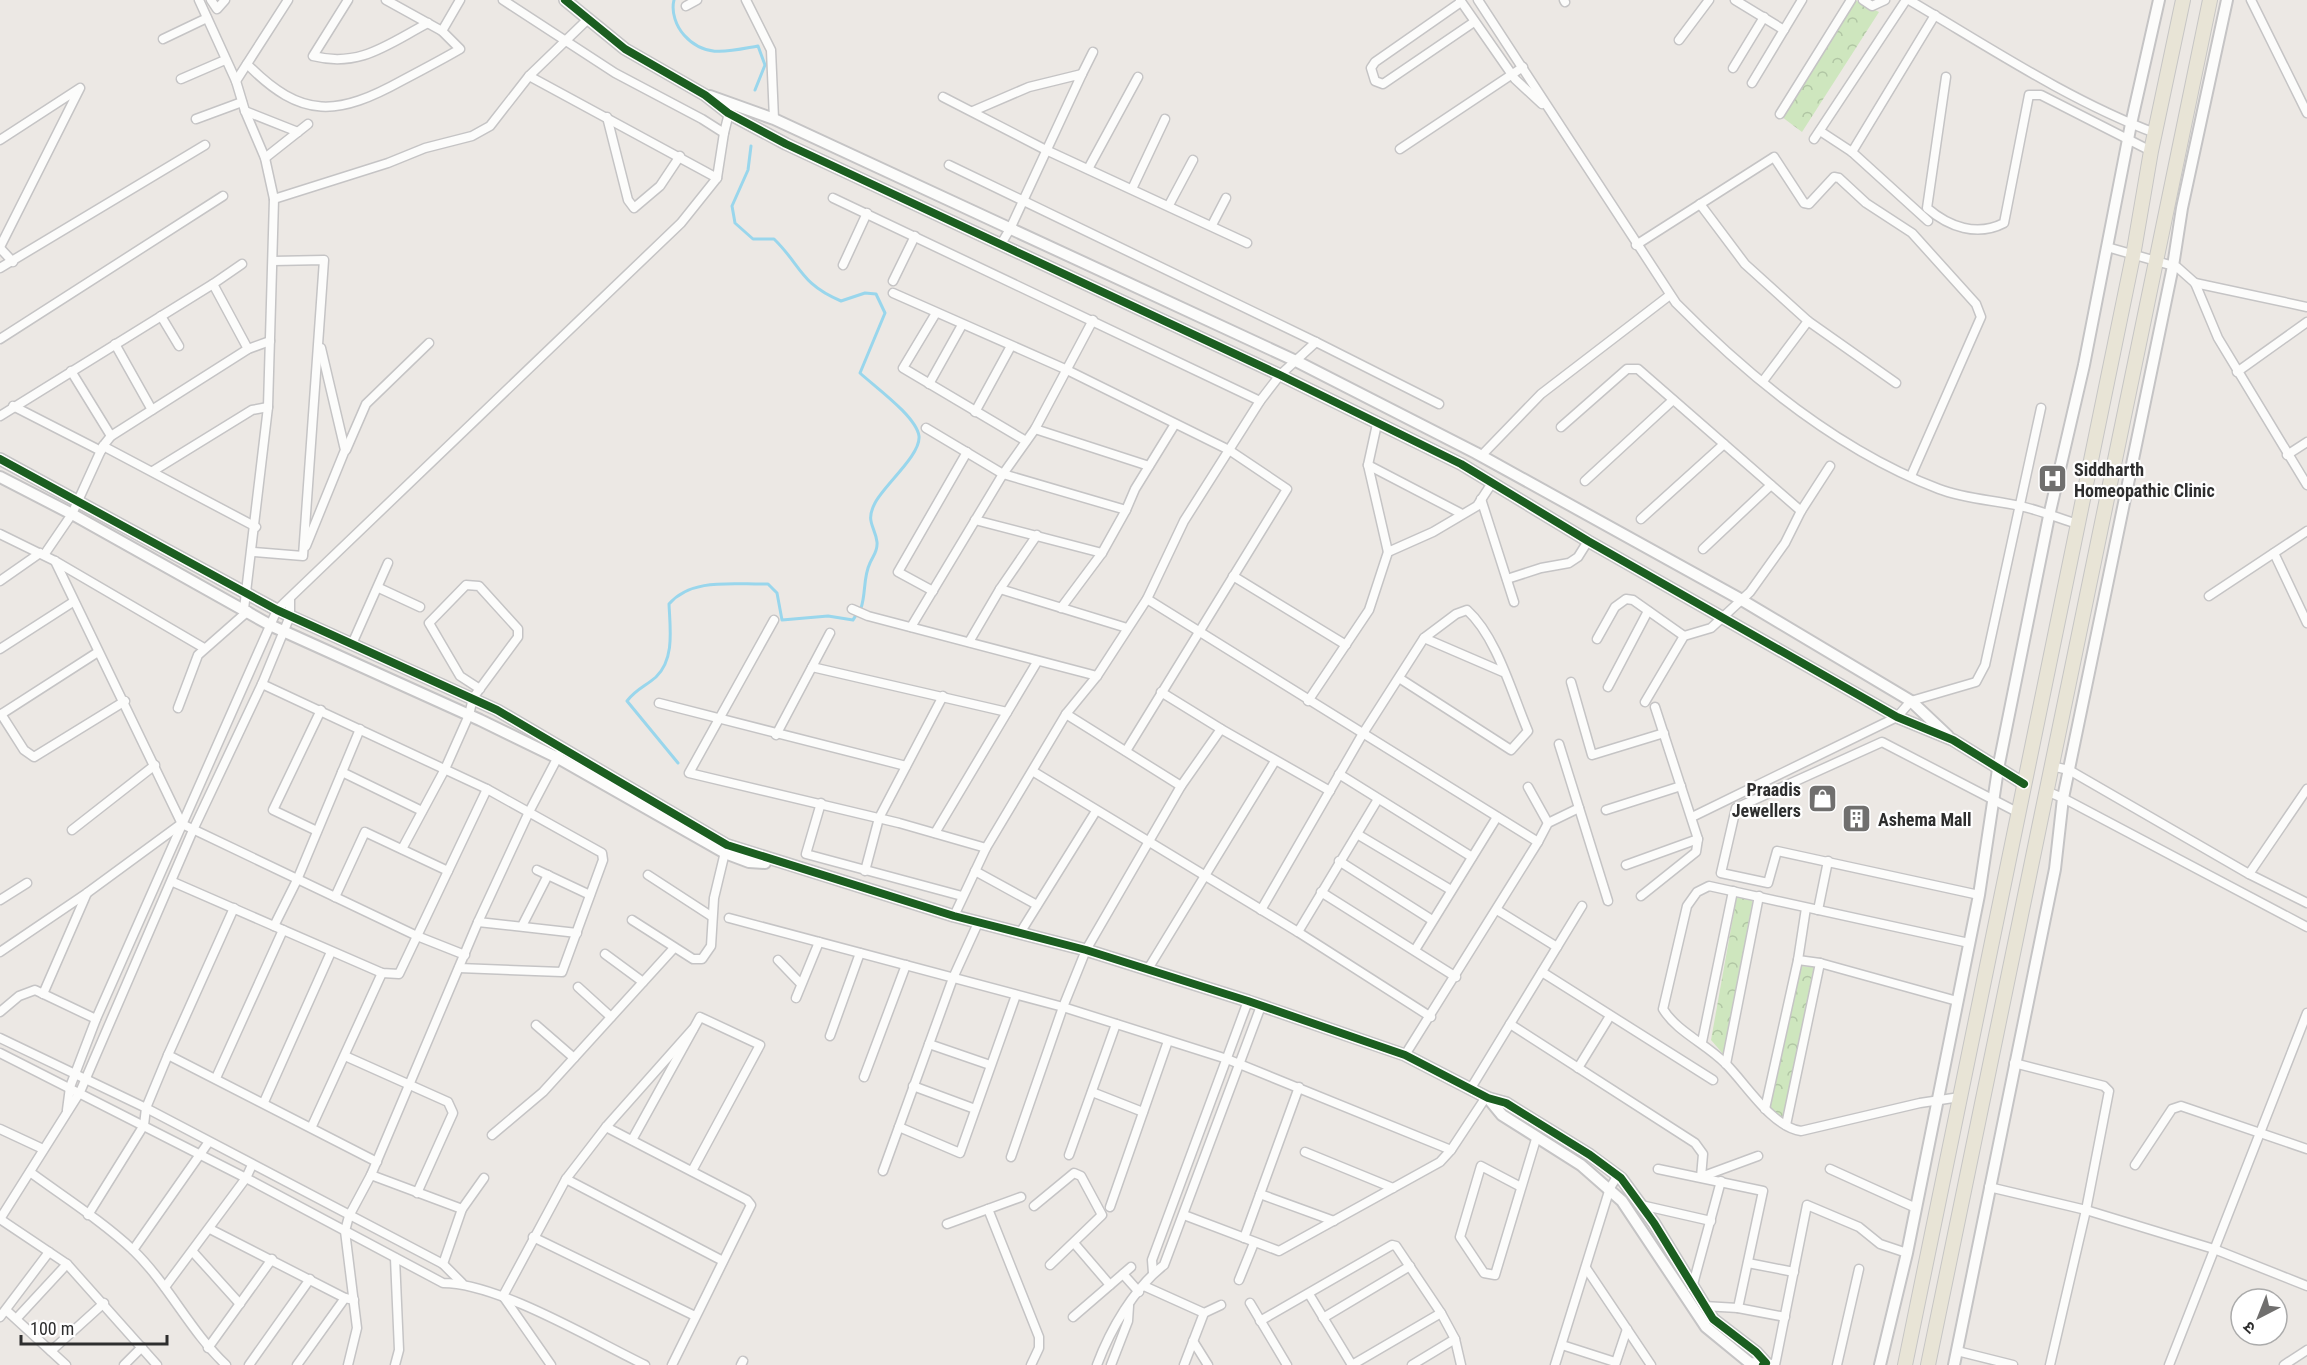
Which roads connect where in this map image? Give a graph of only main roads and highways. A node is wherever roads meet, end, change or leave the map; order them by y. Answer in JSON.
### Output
{"nodes":[{"id":1,"x":2182,"y":0,"type":"edge"},
{"id":2,"x":2210,"y":0,"type":"edge"},
{"id":3,"x":1905,"y":1365,"type":"edge"},
{"id":4,"x":1928,"y":1365,"type":"edge"}],
"edges":[{"from":1,"to":3,"type":"main road"},
{"from":2,"to":4,"type":"main road"}]}
